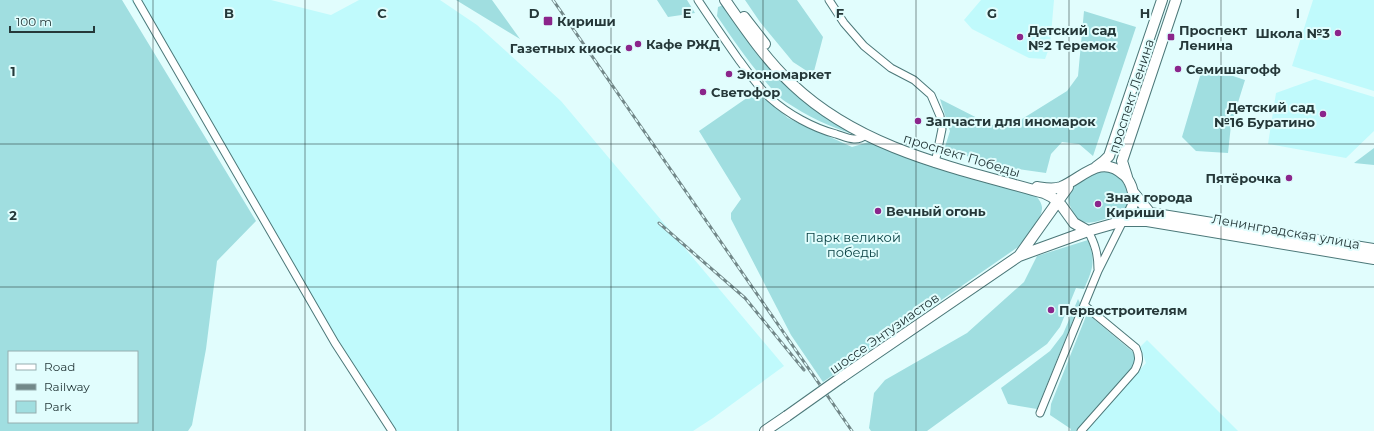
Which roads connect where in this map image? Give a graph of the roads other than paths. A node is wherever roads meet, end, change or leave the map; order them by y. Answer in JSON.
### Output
{"nodes":[{"id":1,"x":137,"y":0,"type":"edge"},
{"id":2,"x":698,"y":0,"type":"edge"},
{"id":3,"x":725,"y":0,"type":"edge"},
{"id":4,"x":732,"y":0,"type":"edge"},
{"id":5,"x":829,"y":0,"type":"edge"},
{"id":6,"x":1162,"y":0,"type":"edge"},
{"id":7,"x":1176,"y":0,"type":"edge"},
{"id":8,"x":865,"y":134,"type":"junction"},
{"id":9,"x":936,"y":160,"type":"junction"},
{"id":10,"x":1095,"y":167,"type":"junction"},
{"id":11,"x":1077,"y":177,"type":"junction"},
{"id":12,"x":1127,"y":178,"type":"junction"},
{"id":13,"x":1068,"y":187,"type":"junction"},
{"id":14,"x":1036,"y":189,"type":"junction"},
{"id":15,"x":1133,"y":192,"type":"junction"},
{"id":16,"x":1058,"y":202,"type":"junction"},
{"id":17,"x":1065,"y":210,"type":"junction"},
{"id":18,"x":1123,"y":222,"type":"junction"},
{"id":19,"x":1042,"y":223,"type":"junction"},
{"id":20,"x":1088,"y":231,"type":"junction"},
{"id":21,"x":1374,"y":249,"type":"edge"},
{"id":22,"x":1019,"y":256,"type":"junction"},
{"id":23,"x":1374,"y":259,"type":"edge"},
{"id":24,"x":1098,"y":271,"type":"junction"},
{"id":25,"x":1084,"y":306,"type":"junction"},
{"id":26,"x":1040,"y":413,"type":"dead end"},
{"id":27,"x":392,"y":431,"type":"edge"},
{"id":28,"x":765,"y":431,"type":"edge"},
{"id":29,"x":1081,"y":431,"type":"edge"}],
"edges":[{"from":1,"to":27,"type":"street"},
{"from":2,"to":8,"type":"street"},
{"from":3,"to":8,"type":"main road","name":"проспект Победы"},
{"from":4,"to":9,"type":"main road","name":"проспект Победы"},
{"from":5,"to":9,"type":"street"},
{"from":6,"to":10,"type":"main road","name":"проспект Ленина"},
{"from":7,"to":12,"type":"main road","name":"проспект Ленина"},
{"from":8,"to":9,"type":"main road","name":"проспект Победы"},
{"from":9,"to":14,"type":"main road","name":"проспект Победы"},
{"from":10,"to":11,"type":"main road"},
{"from":10,"to":12,"type":"main road"},
{"from":11,"to":13,"type":"main road"},
{"from":11,"to":14,"type":"main road"},
{"from":12,"to":15,"type":"main road"},
{"from":13,"to":16,"type":"main road"},
{"from":13,"to":17,"type":"main road"},
{"from":14,"to":16,"type":"main road"},
{"from":14,"to":19,"type":"main road"},
{"from":15,"to":18,"type":"main road"},
{"from":15,"to":21,"type":"main road","name":"Ленинградская улица"},
{"from":16,"to":17,"type":"main road"},
{"from":16,"to":19,"type":"main road"},
{"from":17,"to":20,"type":"main road"},
{"from":18,"to":20,"type":"main road"},
{"from":18,"to":23,"type":"main road","name":"Ленинградская улица"},
{"from":18,"to":24,"type":"street"},
{"from":19,"to":22,"type":"main road"},
{"from":20,"to":22,"type":"main road"},
{"from":20,"to":24,"type":"street"},
{"from":22,"to":28,"type":"main road","name":"шоссе Энтузиастов","bridge":true},
{"from":24,"to":25,"type":"street"},
{"from":25,"to":26,"type":"street"},
{"from":25,"to":29,"type":"street"}]}
